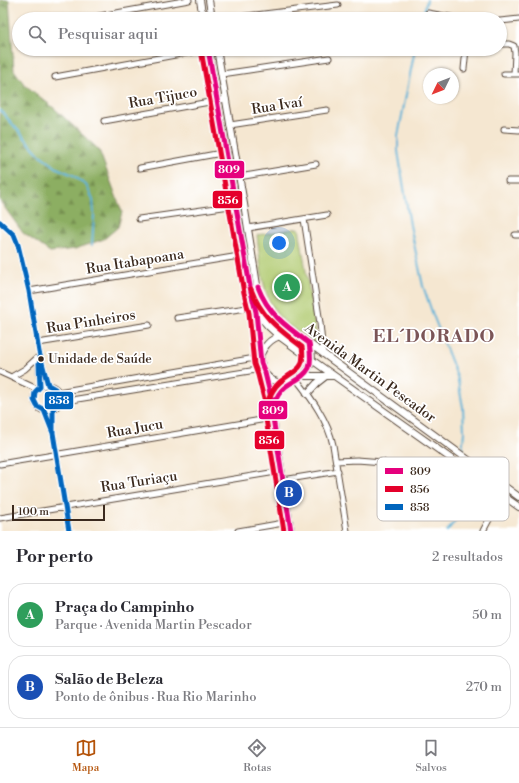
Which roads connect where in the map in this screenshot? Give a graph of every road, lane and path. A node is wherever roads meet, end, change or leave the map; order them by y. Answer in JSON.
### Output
{"nodes":[{"id":1,"x":189,"y":0,"type":"edge"},
{"id":2,"x":200,"y":0,"type":"edge"},
{"id":3,"x":206,"y":0,"type":"edge"},
{"id":4,"x":209,"y":0,"type":"edge"},
{"id":5,"x":338,"y":5,"type":"dead end"},
{"id":6,"x":122,"y":12,"type":"edge"},
{"id":7,"x":202,"y":12,"type":"edge"},
{"id":8,"x":209,"y":12,"type":"edge"},
{"id":9,"x":211,"y":12,"type":"edge"},
{"id":10,"x":280,"y":12,"type":"edge"},
{"id":11,"x":519,"y":19,"type":"edge"},
{"id":12,"x":507,"y":20,"type":"edge"},
{"id":13,"x":507,"y":44,"type":"edge"},
{"id":14,"x":170,"y":56,"type":"edge"},
{"id":15,"x":209,"y":56,"type":"edge"},
{"id":16,"x":218,"y":56,"type":"edge"},
{"id":17,"x":465,"y":56,"type":"edge"},
{"id":18,"x":329,"y":58,"type":"dead end"},
{"id":19,"x":464,"y":69,"type":"dead end"},
{"id":20,"x":222,"y":74,"type":"junction"},
{"id":21,"x":504,"y":74,"type":"dead end"},
{"id":22,"x":516,"y":74,"type":"edge"},
{"id":23,"x":55,"y":77,"type":"dead end"},
{"id":24,"x":226,"y":99,"type":"junction"},
{"id":25,"x":217,"y":101,"type":"junction"},
{"id":26,"x":327,"y":110,"type":"dead end"},
{"id":27,"x":104,"y":121,"type":"dead end"},
{"id":28,"x":230,"y":126,"type":"junction"},
{"id":29,"x":504,"y":129,"type":"dead end"},
{"id":30,"x":519,"y":130,"type":"edge"},
{"id":31,"x":227,"y":152,"type":"junction"},
{"id":32,"x":316,"y":164,"type":"dead end"},
{"id":33,"x":140,"y":168,"type":"dead end"},
{"id":34,"x":239,"y":177,"type":"junction"},
{"id":35,"x":508,"y":181,"type":"dead end"},
{"id":36,"x":519,"y":181,"type":"edge"},
{"id":37,"x":244,"y":204,"type":"junction"},
{"id":38,"x":236,"y":205,"type":"junction"},
{"id":39,"x":326,"y":215,"type":"dead end"},
{"id":40,"x":304,"y":218,"type":"junction"},
{"id":41,"x":139,"y":219,"type":"dead end"},
{"id":42,"x":0,"y":222,"type":"edge"},
{"id":43,"x":248,"y":228,"type":"junction"},
{"id":44,"x":245,"y":255,"type":"junction"},
{"id":45,"x":29,"y":291,"type":"junction"},
{"id":46,"x":255,"y":309,"type":"junction"},
{"id":47,"x":177,"y":318,"type":"dead end"},
{"id":48,"x":149,"y":325,"type":"dead end"},
{"id":49,"x":295,"y":333,"type":"junction"},
{"id":50,"x":279,"y":336,"type":"junction"},
{"id":51,"x":38,"y":343,"type":"junction"},
{"id":52,"x":309,"y":343,"type":"junction"},
{"id":53,"x":38,"y":354,"type":"junction"},
{"id":54,"x":324,"y":354,"type":"junction"},
{"id":55,"x":261,"y":356,"type":"junction"},
{"id":56,"x":312,"y":360,"type":"junction"},
{"id":57,"x":264,"y":371,"type":"junction"},
{"id":58,"x":0,"y":372,"type":"edge"},
{"id":59,"x":327,"y":375,"type":"junction"},
{"id":60,"x":12,"y":376,"type":"junction"},
{"id":61,"x":336,"y":376,"type":"junction"},
{"id":62,"x":299,"y":378,"type":"junction"},
{"id":63,"x":290,"y":383,"type":"junction"},
{"id":64,"x":48,"y":385,"type":"junction"},
{"id":65,"x":38,"y":388,"type":"junction"},
{"id":66,"x":58,"y":392,"type":"junction"},
{"id":67,"x":307,"y":394,"type":"junction"},
{"id":68,"x":59,"y":402,"type":"junction"},
{"id":69,"x":273,"y":406,"type":"junction"},
{"id":70,"x":53,"y":409,"type":"junction"},
{"id":71,"x":44,"y":410,"type":"junction"},
{"id":72,"x":273,"y":418,"type":"junction"},
{"id":73,"x":53,"y":433,"type":"junction"},
{"id":74,"x":57,"y":454,"type":"junction"},
{"id":75,"x":449,"y":457,"type":"edge"},
{"id":76,"x":464,"y":457,"type":"edge"},
{"id":77,"x":336,"y":461,"type":"junction"},
{"id":78,"x":377,"y":461,"type":"edge"},
{"id":79,"x":0,"y":464,"type":"edge"},
{"id":80,"x":282,"y":471,"type":"junction"},
{"id":81,"x":338,"y":471,"type":"junction"},
{"id":82,"x":283,"y":480,"type":"junction"},
{"id":83,"x":509,"y":490,"type":"edge"},
{"id":84,"x":519,"y":497,"type":"edge"},
{"id":85,"x":509,"y":500,"type":"edge"},
{"id":86,"x":66,"y":507,"type":"junction"},
{"id":87,"x":519,"y":507,"type":"edge"},
{"id":88,"x":0,"y":518,"type":"edge"},
{"id":89,"x":488,"y":521,"type":"edge"},
{"id":90,"x":289,"y":522,"type":"junction"},
{"id":91,"x":69,"y":531,"type":"edge"},
{"id":92,"x":238,"y":531,"type":"edge"},
{"id":93,"x":291,"y":531,"type":"edge"},
{"id":94,"x":347,"y":531,"type":"edge"},
{"id":95,"x":483,"y":531,"type":"edge"}],
"edges":[{"from":1,"to":6,"type":"street"},
{"from":2,"to":7,"type":"street"},
{"from":3,"to":8,"type":"street"},
{"from":4,"to":9,"type":"street"},
{"from":5,"to":10,"type":"street"},
{"from":11,"to":12,"type":"street"},
{"from":13,"to":22,"type":"street"},
{"from":14,"to":23,"type":"street"},
{"from":15,"to":25,"type":"street"},
{"from":16,"to":20,"type":"street","name":"Avenida Martin Pescador"},
{"from":17,"to":19,"type":"street"},
{"from":18,"to":20,"type":"street"},
{"from":20,"to":24,"type":"street","name":"Avenida Martin Pescador"},
{"from":21,"to":22,"type":"street"},
{"from":24,"to":25,"type":"street","name":"Rua Tijuco"},
{"from":24,"to":28,"type":"street","name":"Avenida Martin Pescador"},
{"from":25,"to":27,"type":"street","name":"Rua Tijuco"},
{"from":25,"to":31,"type":"street"},
{"from":26,"to":28,"type":"street","name":"Rua Ivaí"},
{"from":28,"to":34,"type":"street","name":"Avenida Martin Pescador"},
{"from":29,"to":30,"type":"street"},
{"from":31,"to":33,"type":"street"},
{"from":31,"to":38,"type":"street"},
{"from":32,"to":34,"type":"street"},
{"from":34,"to":37,"type":"street","name":"Avenida Martin Pescador"},
{"from":35,"to":36,"type":"street"},
{"from":37,"to":38,"type":"street"},
{"from":37,"to":43,"type":"street","name":"Avenida Martin Pescador"},
{"from":38,"to":41,"type":"street"},
{"from":38,"to":44,"type":"street"},
{"from":39,"to":40,"type":"street"},
{"from":40,"to":43,"type":"street"},
{"from":40,"to":54,"type":"street"},
{"from":42,"to":45,"type":"street"},
{"from":43,"to":49,"type":"street","name":"Avenida Martin Pescador"},
{"from":44,"to":45,"type":"street","name":"Rua Itabapoana"},
{"from":44,"to":46,"type":"street"},
{"from":45,"to":51,"type":"street"},
{"from":46,"to":47,"type":"street"},
{"from":46,"to":50,"type":"street","name":"Avenida Martin Pescador"},
{"from":46,"to":55,"type":"street"},
{"from":48,"to":51,"type":"street","name":"Rua Pinheiros"},
{"from":49,"to":50,"type":"street"},
{"from":49,"to":52,"type":"street","name":"Avenida Martin Pescador"},
{"from":50,"to":55,"type":"street"},
{"from":50,"to":56,"type":"street","name":"Avenida Martin Pescador"},
{"from":51,"to":53,"type":"street"},
{"from":52,"to":54,"type":"street","name":"Avenida Martin Pescador"},
{"from":52,"to":56,"type":"street"},
{"from":53,"to":60,"type":"street"},
{"from":53,"to":64,"type":"street"},
{"from":53,"to":65,"type":"street"},
{"from":54,"to":76,"type":"street","name":"Avenida Martin Pescador"},
{"from":55,"to":57,"type":"street"},
{"from":55,"to":66,"type":"street"},
{"from":56,"to":61,"type":"street","name":"Avenida Martin Pescador"},
{"from":56,"to":62,"type":"street"},
{"from":57,"to":63,"type":"street"},
{"from":57,"to":68,"type":"street"},
{"from":57,"to":69,"type":"street"},
{"from":58,"to":60,"type":"street"},
{"from":59,"to":61,"type":"street"},
{"from":59,"to":62,"type":"street"},
{"from":59,"to":67,"type":"street"},
{"from":60,"to":65,"type":"street"},
{"from":61,"to":75,"type":"street","name":"Avenida Martin Pescador"},
{"from":62,"to":63,"type":"street"},
{"from":62,"to":67,"type":"street"},
{"from":63,"to":69,"type":"street"},
{"from":64,"to":65,"type":"street"},
{"from":64,"to":66,"type":"street"},
{"from":65,"to":71,"type":"street"},
{"from":66,"to":68,"type":"street"},
{"from":67,"to":77,"type":"street"},
{"from":68,"to":70,"type":"street"},
{"from":69,"to":72,"type":"street"},
{"from":70,"to":71,"type":"street"},
{"from":70,"to":73,"type":"street"},
{"from":71,"to":73,"type":"street"},
{"from":72,"to":74,"type":"street","name":"Rua Jucu"},
{"from":72,"to":80,"type":"street"},
{"from":73,"to":74,"type":"street"},
{"from":74,"to":79,"type":"street","name":"Rua Jucu"},
{"from":74,"to":86,"type":"street"},
{"from":77,"to":78,"type":"street"},
{"from":77,"to":81,"type":"street"},
{"from":80,"to":82,"type":"street"},
{"from":80,"to":86,"type":"street","name":"Rua Turiaçu"},
{"from":81,"to":82,"type":"street"},
{"from":81,"to":94,"type":"street"},
{"from":82,"to":90,"type":"street"},
{"from":83,"to":84,"type":"street","name":"Avenida Martin Pescador"},
{"from":85,"to":87,"type":"street","name":"Avenida Martin Pescador"},
{"from":86,"to":88,"type":"street","name":"Rua Turiaçu"},
{"from":86,"to":91,"type":"street"},
{"from":89,"to":95,"type":"street"},
{"from":90,"to":92,"type":"street"},
{"from":90,"to":93,"type":"street"}]}
